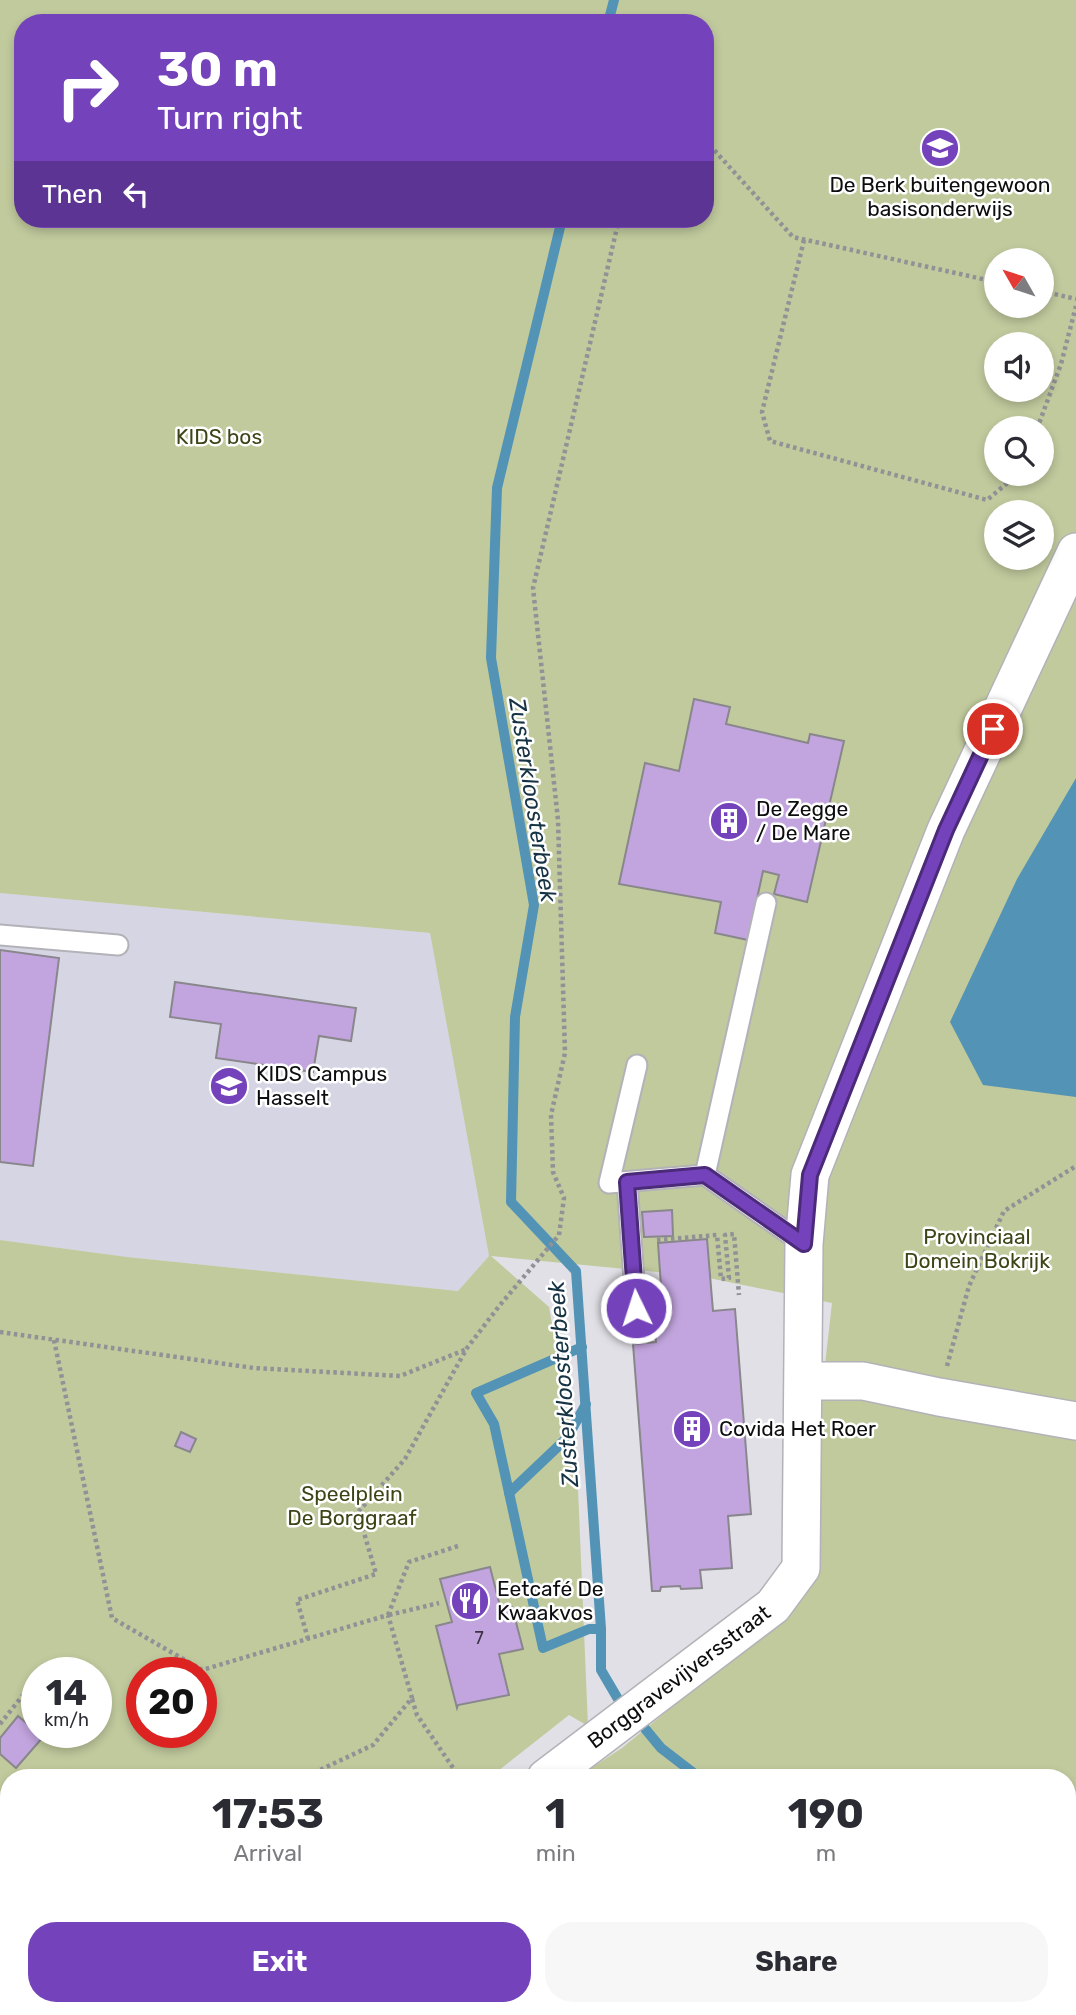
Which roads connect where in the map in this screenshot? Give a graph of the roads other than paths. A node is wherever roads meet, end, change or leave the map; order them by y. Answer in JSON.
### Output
{"nodes":[{"id":1,"x":1076,"y":552,"type":"edge"},
{"id":2,"x":766,"y":904,"type":"dead end"},
{"id":3,"x":0,"y":935,"type":"edge"},
{"id":4,"x":118,"y":945,"type":"dead end"},
{"id":5,"x":637,"y":1065,"type":"dead end"},
{"id":6,"x":705,"y":1175,"type":"junction"},
{"id":7,"x":627,"y":1182,"type":"junction"},
{"id":8,"x":804,"y":1244,"type":"junction"},
{"id":9,"x":636,"y":1308,"type":"dead end"},
{"id":10,"x":804,"y":1381,"type":"junction"},
{"id":11,"x":1076,"y":1421,"type":"edge"},
{"id":12,"x":559,"y":1769,"type":"edge"}],
"edges":[{"from":1,"to":8,"type":"street","name":"Borggravevijversstraat"},
{"from":2,"to":6,"type":"lane"},
{"from":3,"to":4,"type":"lane"},
{"from":5,"to":7,"type":"lane"},
{"from":6,"to":7,"type":"lane"},
{"from":6,"to":8,"type":"lane"},
{"from":7,"to":9,"type":"lane"},
{"from":8,"to":10,"type":"street","name":"Borggravevijversstraat"},
{"from":10,"to":11,"type":"street"},
{"from":10,"to":12,"type":"street","name":"Borggravevijversstraat"}]}
